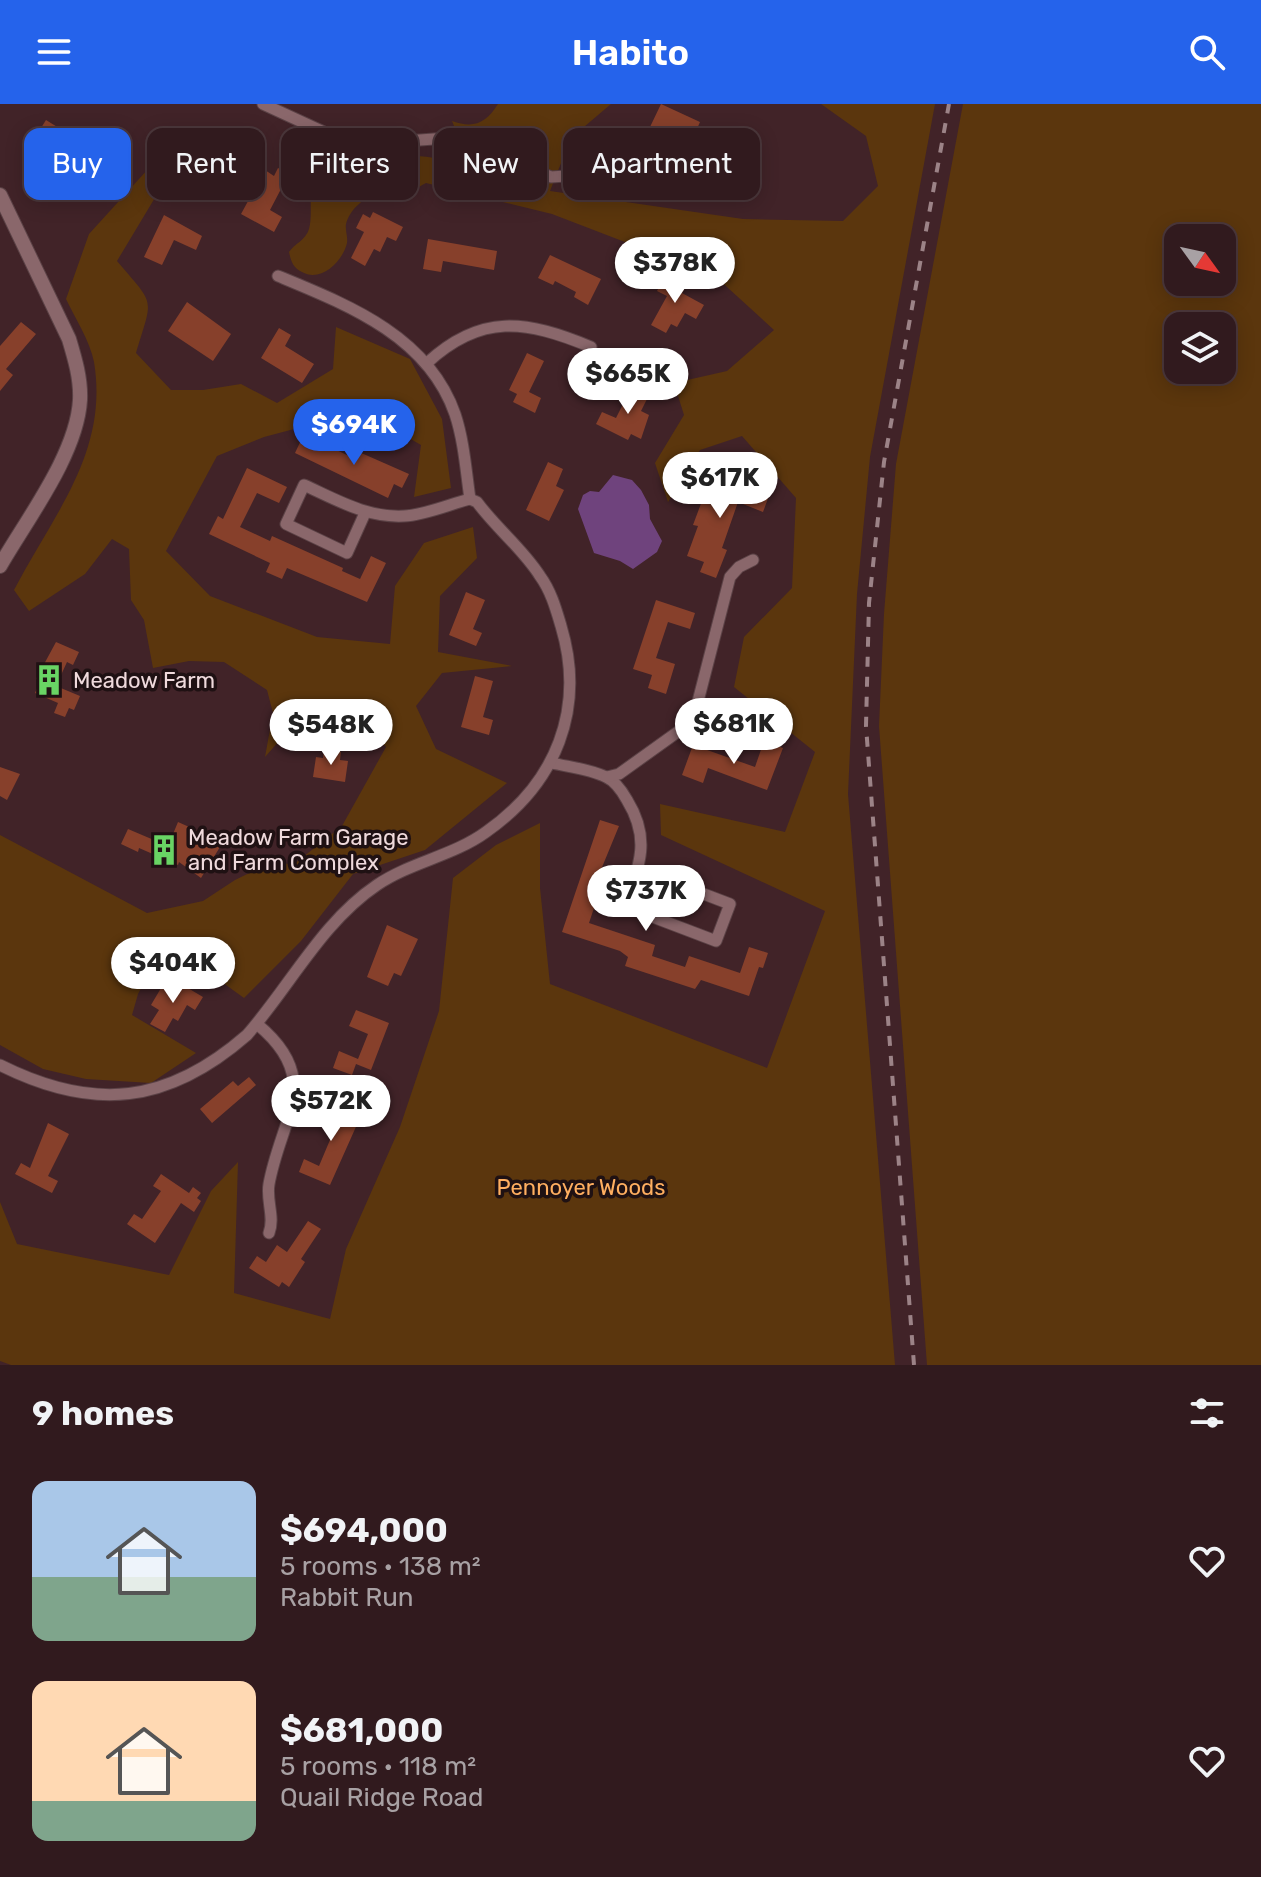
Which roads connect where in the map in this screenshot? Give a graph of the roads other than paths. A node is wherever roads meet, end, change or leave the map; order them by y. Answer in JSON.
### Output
{"nodes":[{"id":1,"x":263,"y":104,"type":"edge"},
{"id":2,"x":563,"y":176,"type":"edge"},
{"id":3,"x":0,"y":195,"type":"edge"},
{"id":4,"x":278,"y":276,"type":"dead end"},
{"id":5,"x":591,"y":347,"type":"dead end"},
{"id":6,"x":427,"y":363,"type":"junction"},
{"id":7,"x":470,"y":499,"type":"junction"},
{"id":8,"x":365,"y":513,"type":"junction"},
{"id":9,"x":753,"y":560,"type":"dead end"},
{"id":10,"x":0,"y":566,"type":"edge"},
{"id":11,"x":552,"y":763,"type":"junction"},
{"id":12,"x":607,"y":777,"type":"junction"},
{"id":13,"x":638,"y":869,"type":"junction"},
{"id":14,"x":257,"y":1024,"type":"junction"},
{"id":15,"x":0,"y":1065,"type":"edge"},
{"id":16,"x":269,"y":1233,"type":"dead end"}],
"edges":[{"from":1,"to":2,"type":"street"},
{"from":3,"to":10,"type":"street"},
{"from":4,"to":6,"type":"street"},
{"from":5,"to":6,"type":"street"},
{"from":6,"to":7,"type":"street"},
{"from":7,"to":8,"type":"street"},
{"from":7,"to":11,"type":"street"},
{"from":8,"to":8,"type":"street"},
{"from":9,"to":12,"type":"street"},
{"from":11,"to":12,"type":"street"},
{"from":11,"to":14,"type":"street"},
{"from":12,"to":13,"type":"street"},
{"from":13,"to":13,"type":"street"},
{"from":14,"to":15,"type":"street"},
{"from":14,"to":16,"type":"street"}]}
